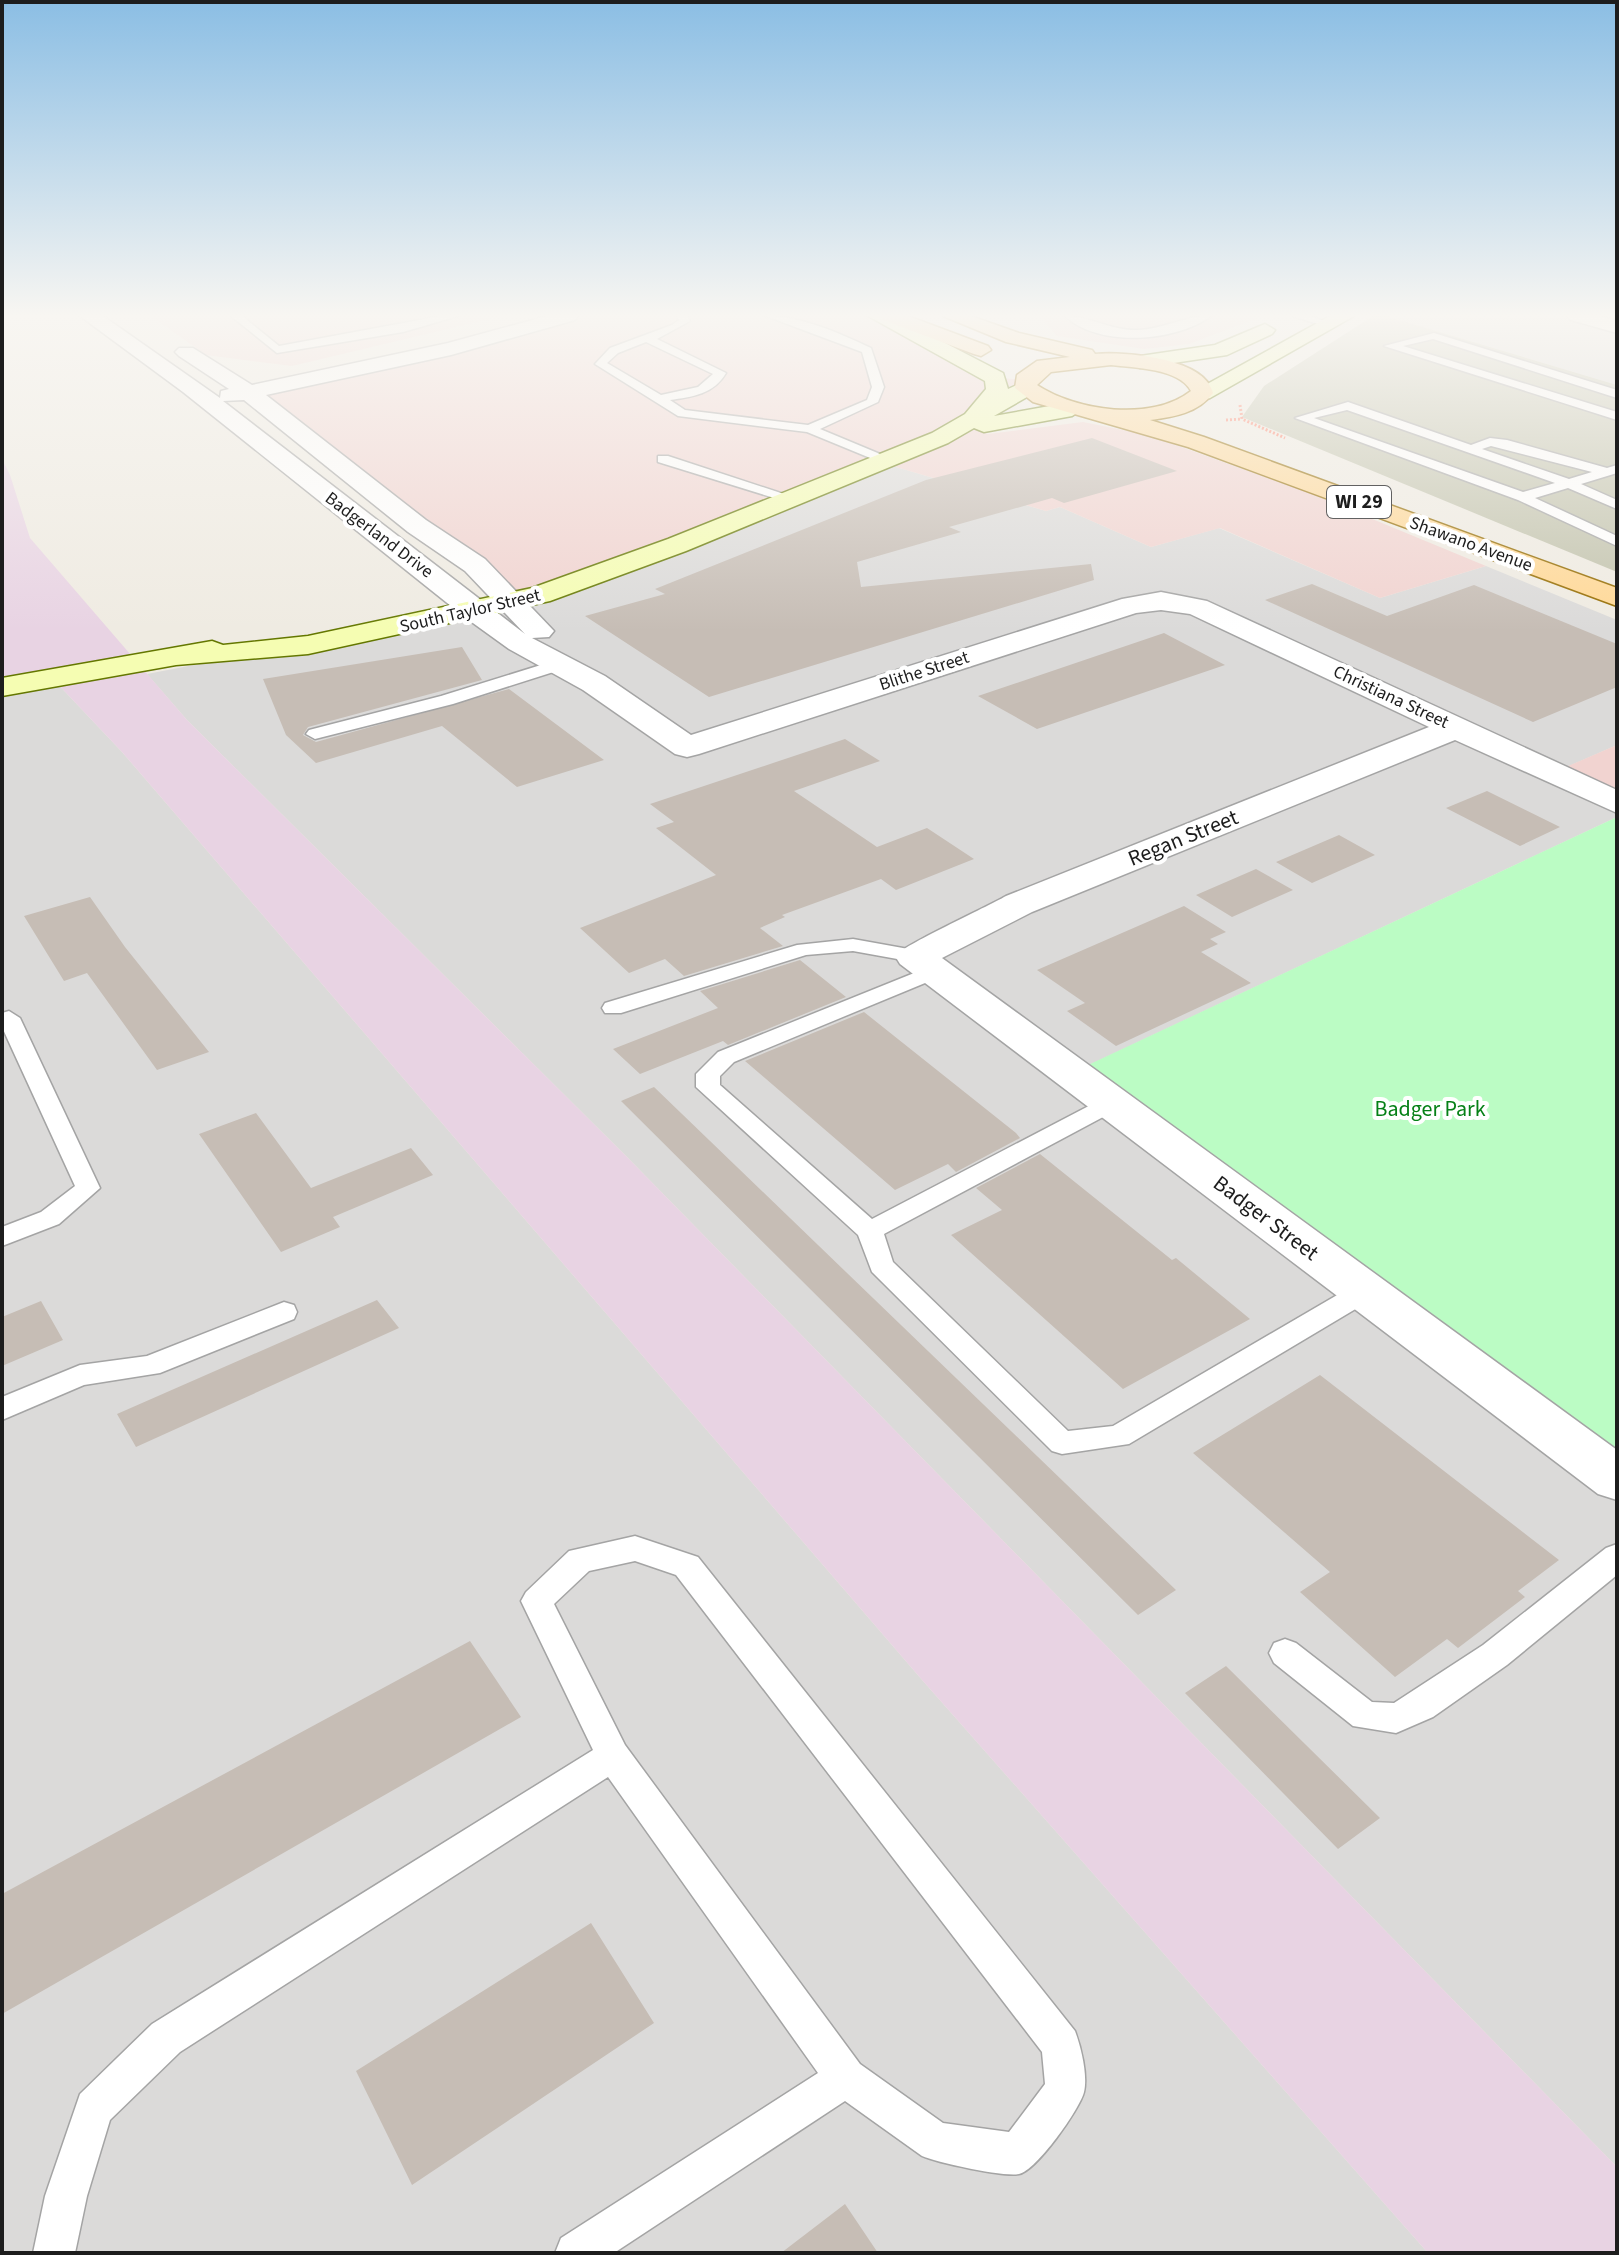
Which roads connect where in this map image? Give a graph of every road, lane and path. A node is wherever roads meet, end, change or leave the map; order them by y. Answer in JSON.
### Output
{"nodes":[{"id":1,"x":232,"y":421,"type":"edge"},
{"id":2,"x":284,"y":421,"type":"edge"},
{"id":3,"x":747,"y":421,"type":"edge"},
{"id":4,"x":827,"y":421,"type":"edge"},
{"id":5,"x":970,"y":421,"type":"edge"},
{"id":6,"x":1000,"y":421,"type":"edge"},
{"id":7,"x":1128,"y":421,"type":"edge"},
{"id":8,"x":1204,"y":421,"type":"edge"},
{"id":9,"x":1247,"y":421,"type":"edge"},
{"id":10,"x":1310,"y":421,"type":"edge"},
{"id":11,"x":1391,"y":421,"type":"edge"},
{"id":12,"x":809,"y":429,"type":"junction"},
{"id":13,"x":940,"y":438,"type":"junction"},
{"id":14,"x":1289,"y":439,"type":"dead end"},
{"id":15,"x":1469,"y":449,"type":"junction"},
{"id":16,"x":663,"y":459,"type":"dead end"},
{"id":17,"x":885,"y":459,"type":"junction"},
{"id":18,"x":1614,"y":472,"type":"edge"},
{"id":19,"x":1568,"y":483,"type":"junction"},
{"id":20,"x":1523,"y":497,"type":"junction"},
{"id":21,"x":789,"y":498,"type":"junction"},
{"id":22,"x":1617,"y":505,"type":"edge"},
{"id":23,"x":745,"y":515,"type":"junction"},
{"id":24,"x":1617,"y":542,"type":"edge"},
{"id":25,"x":490,"y":581,"type":"junction"},
{"id":26,"x":452,"y":591,"type":"junction"},
{"id":27,"x":1616,"y":597,"type":"edge"},
{"id":28,"x":1161,"y":601,"type":"joint"},
{"id":29,"x":511,"y":604,"type":"junction"},
{"id":30,"x":476,"y":612,"type":"junction"},
{"id":31,"x":183,"y":658,"type":"junction"},
{"id":32,"x":560,"y":664,"type":"junction"},
{"id":33,"x":594,"y":683,"type":"junction"},
{"id":34,"x":2,"y":687,"type":"edge"},
{"id":35,"x":1455,"y":728,"type":"junction"},
{"id":36,"x":315,"y":734,"type":"dead end"},
{"id":37,"x":1617,"y":803,"type":"edge"},
{"id":38,"x":924,"y":963,"type":"junction"},
{"id":39,"x":613,"y":1008,"type":"dead end"},
{"id":40,"x":9,"y":1018,"type":"dead end"},
{"id":41,"x":1112,"y":1103,"type":"junction"},
{"id":42,"x":870,"y":1231,"type":"junction"},
{"id":43,"x":2,"y":1237,"type":"edge"},
{"id":44,"x":1365,"y":1291,"type":"junction"},
{"id":45,"x":284,"y":1312,"type":"dead end"},
{"id":46,"x":2,"y":1409,"type":"edge"},
{"id":47,"x":1617,"y":1479,"type":"edge"},
{"id":48,"x":1617,"y":1557,"type":"edge"},
{"id":49,"x":1285,"y":1653,"type":"dead end"},
{"id":50,"x":613,"y":1756,"type":"junction"},
{"id":51,"x":846,"y":2078,"type":"junction"},
{"id":52,"x":54,"y":2253,"type":"edge"},
{"id":53,"x":576,"y":2253,"type":"edge"}],
"edges":[{"from":1,"to":26,"type":"street","name":"Badgerland Drive"},
{"from":2,"to":25,"type":"street","name":"Badgerland Drive"},
{"from":3,"to":12,"type":"lane"},
{"from":4,"to":12,"type":"lane"},
{"from":5,"to":13,"type":"street","name":"South Taylor Street"},
{"from":6,"to":13,"type":"street","name":"South Taylor Street"},
{"from":7,"to":27,"type":"main road","name":"Shawano Avenue","number":"WI 29"},
{"from":8,"to":27,"type":"main road","name":"Shawano Avenue","number":"WI 29"},
{"from":9,"to":14,"type":"path"},
{"from":10,"to":20,"type":"lane"},
{"from":11,"to":15,"type":"lane"},
{"from":12,"to":17,"type":"lane"},
{"from":13,"to":17,"type":"street","name":"South Taylor Street"},
{"from":15,"to":18,"type":"lane"},
{"from":15,"to":19,"type":"lane"},
{"from":16,"to":21,"type":"lane"},
{"from":17,"to":21,"type":"street","name":"South Taylor Street"},
{"from":18,"to":19,"type":"lane"},
{"from":19,"to":20,"type":"lane"},
{"from":19,"to":22,"type":"lane"},
{"from":20,"to":24,"type":"lane"},
{"from":21,"to":23,"type":"street","name":"South Taylor Street"},
{"from":23,"to":25,"type":"street","name":"South Taylor Street"},
{"from":23,"to":29,"type":"street","name":"South Taylor Street"},
{"from":25,"to":26,"type":"street","name":"South Taylor Street"},
{"from":25,"to":29,"type":"street","name":"Badgerland Drive"},
{"from":26,"to":30,"type":"street","name":"Badgerland Drive"},
{"from":26,"to":31,"type":"street","name":"South Taylor Street"},
{"from":28,"to":33,"type":"street","name":"Blithe Street"},
{"from":28,"to":35,"type":"street","name":"Christiana Street"},
{"from":29,"to":30,"type":"street","name":"South Taylor Street"},
{"from":29,"to":33,"type":"street"},
{"from":30,"to":31,"type":"street","name":"South Taylor Street"},
{"from":30,"to":32,"type":"street"},
{"from":31,"to":34,"type":"street","name":"South Taylor Street"},
{"from":32,"to":33,"type":"street"},
{"from":32,"to":36,"type":"lane"},
{"from":35,"to":37,"type":"street","name":"Christiana Street"},
{"from":35,"to":38,"type":"street","name":"Regan Street"},
{"from":38,"to":39,"type":"lane"},
{"from":38,"to":41,"type":"street","name":"Badger Street"},
{"from":38,"to":42,"type":"lane"},
{"from":40,"to":43,"type":"lane"},
{"from":41,"to":42,"type":"lane"},
{"from":41,"to":44,"type":"street","name":"Badger Street"},
{"from":42,"to":44,"type":"lane"},
{"from":44,"to":47,"type":"street","name":"Badger Street"},
{"from":45,"to":46,"type":"lane"},
{"from":48,"to":49,"type":"lane"},
{"from":50,"to":51,"type":"lane"},
{"from":50,"to":51,"type":"lane"},
{"from":50,"to":52,"type":"lane"},
{"from":51,"to":53,"type":"lane"}]}
